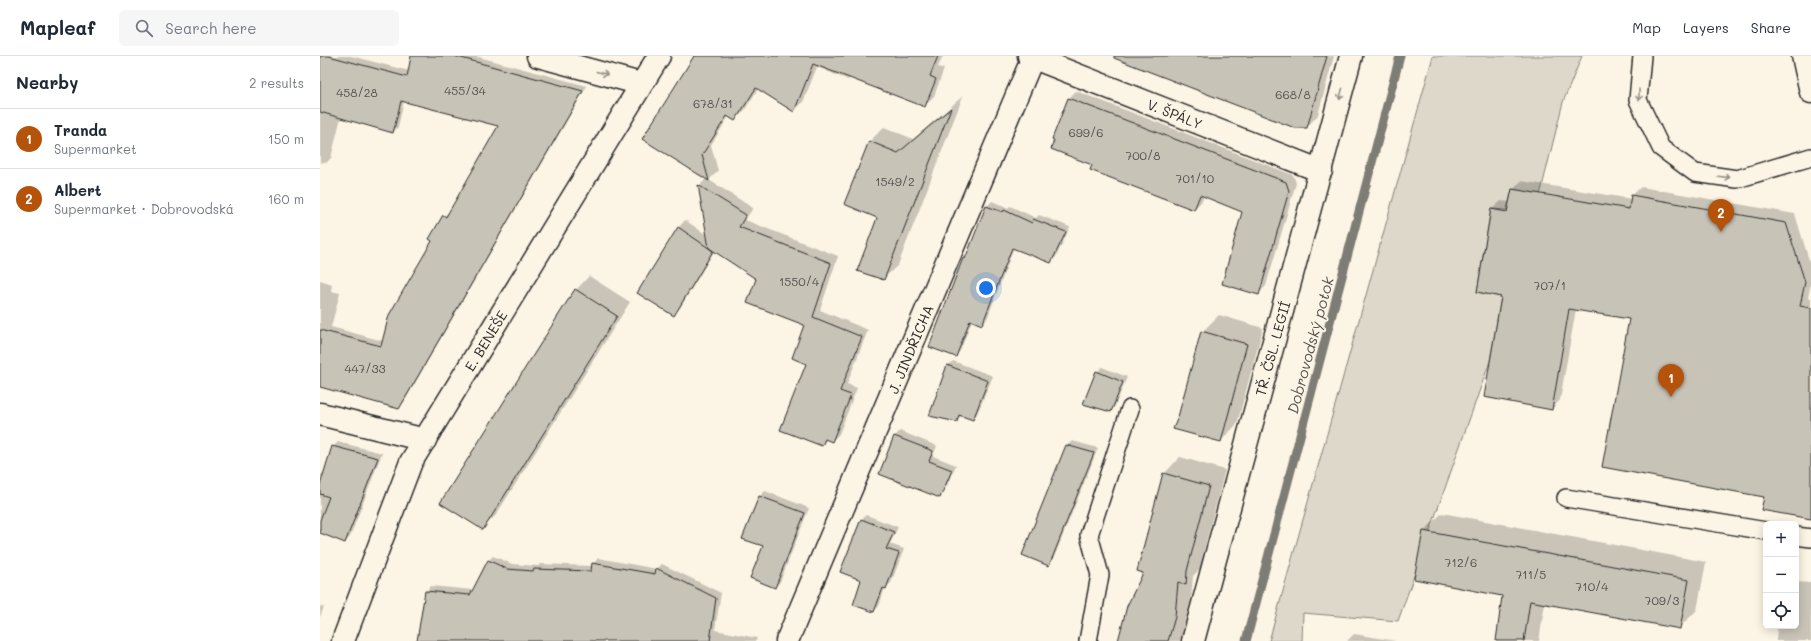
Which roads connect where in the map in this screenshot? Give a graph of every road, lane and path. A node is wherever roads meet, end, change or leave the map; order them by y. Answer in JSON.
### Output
{"nodes":[{"id":1,"x":538,"y":56,"type":"edge"},
{"id":2,"x":659,"y":56,"type":"edge"},
{"id":3,"x":1351,"y":56,"type":"edge"},
{"id":4,"x":1642,"y":56,"type":"edge"},
{"id":5,"x":1803,"y":56,"type":"edge"},
{"id":6,"x":1031,"y":57,"type":"edge"},
{"id":7,"x":641,"y":84,"type":"junction"},
{"id":8,"x":1811,"y":92,"type":"edge"},
{"id":9,"x":1811,"y":157,"type":"edge"},
{"id":10,"x":1321,"y":171,"type":"junction"},
{"id":11,"x":1130,"y":409,"type":"dead end"},
{"id":12,"x":320,"y":414,"type":"edge"},
{"id":13,"x":425,"y":440,"type":"junction"},
{"id":14,"x":1566,"y":498,"type":"dead end"},
{"id":15,"x":1763,"y":531,"type":"edge"},
{"id":16,"x":1799,"y":536,"type":"edge"},
{"id":17,"x":1811,"y":538,"type":"edge"},
{"id":18,"x":343,"y":641,"type":"edge"},
{"id":19,"x":787,"y":641,"type":"edge"},
{"id":20,"x":1088,"y":641,"type":"edge"},
{"id":21,"x":1193,"y":641,"type":"edge"}],
"edges":[{"from":1,"to":7,"type":"street","one_way":true},
{"from":2,"to":7,"type":"street","name":"E. BENEŠE"},
{"from":3,"to":10,"type":"street","name":"TŘ. ČSL. LEGIÍ","one_way":true},
{"from":4,"to":9,"type":"lane","one_way":true},
{"from":5,"to":8,"type":"street"},
{"from":6,"to":10,"type":"street","name":"V. ŠPÁLY"},
{"from":6,"to":19,"type":"street","name":"J. JINDŘICHA"},
{"from":7,"to":13,"type":"street","name":"E. BENEŠE"},
{"from":10,"to":21,"type":"street","name":"TŘ. ČSL. LEGIÍ"},
{"from":11,"to":20,"type":"lane"},
{"from":12,"to":13,"type":"street"},
{"from":13,"to":18,"type":"street","name":"E. BENEŠE"},
{"from":14,"to":15,"type":"lane"},
{"from":16,"to":17,"type":"lane"}]}
